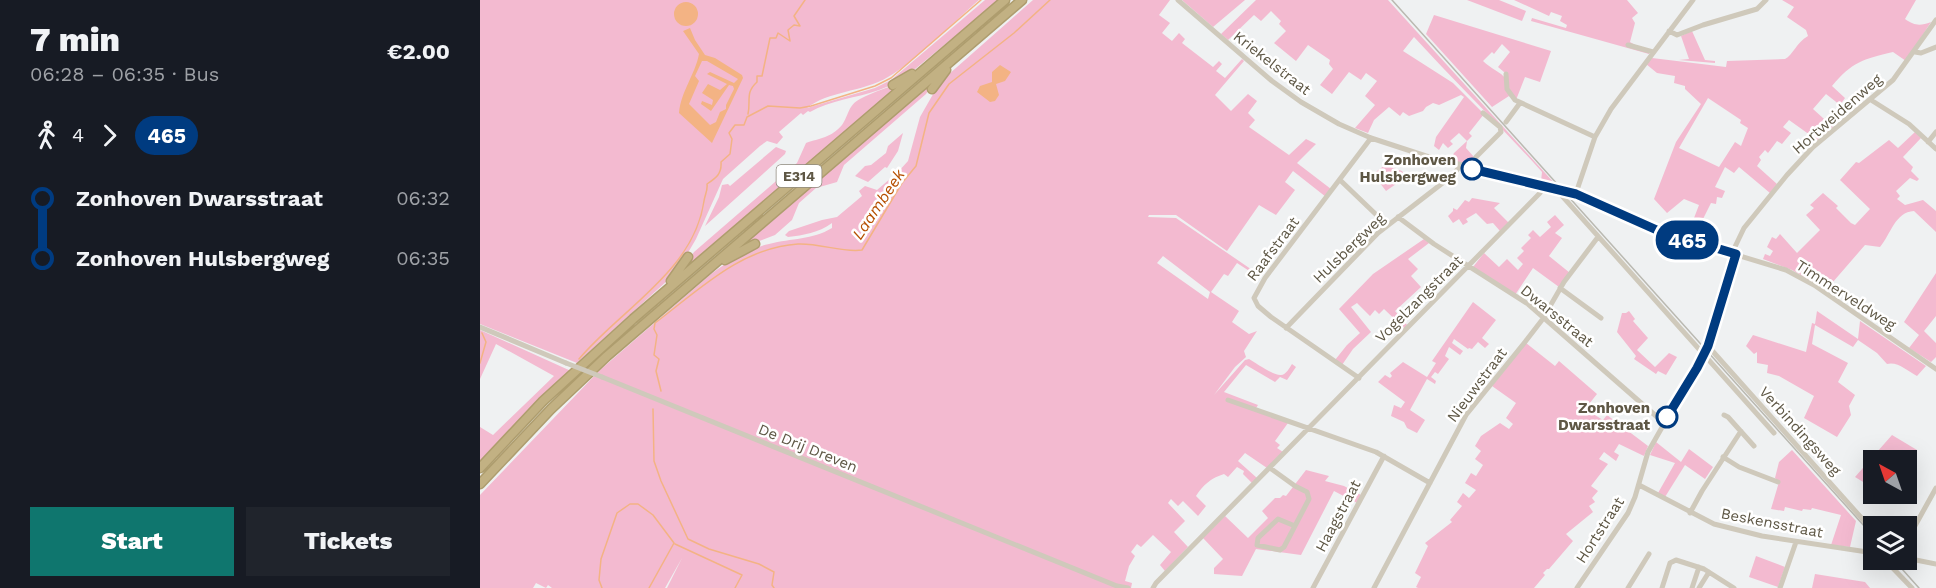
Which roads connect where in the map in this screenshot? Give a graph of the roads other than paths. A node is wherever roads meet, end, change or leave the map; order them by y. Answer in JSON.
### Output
{"nodes":[{"id":1,"x":1005,"y":0,"type":"edge"},
{"id":2,"x":1022,"y":0,"type":"edge"},
{"id":3,"x":1178,"y":0,"type":"edge"},
{"id":4,"x":1693,"y":0,"type":"edge"},
{"id":5,"x":1767,"y":0,"type":"edge"},
{"id":6,"x":1936,"y":20,"type":"edge"},
{"id":7,"x":1669,"y":31,"type":"junction"},
{"id":8,"x":1628,"y":45,"type":"dead end"},
{"id":9,"x":1936,"y":47,"type":"edge"},
{"id":10,"x":1915,"y":52,"type":"junction"},
{"id":11,"x":1651,"y":54,"type":"junction"},
{"id":12,"x":940,"y":56,"type":"junction"},
{"id":13,"x":951,"y":60,"type":"junction"},
{"id":14,"x":1506,"y":74,"type":"dead end"},
{"id":15,"x":892,"y":85,"type":"dead end"},
{"id":16,"x":932,"y":89,"type":"dead end"},
{"id":17,"x":1871,"y":100,"type":"junction"},
{"id":18,"x":1520,"y":103,"type":"junction"},
{"id":19,"x":1483,"y":113,"type":"dead end"},
{"id":20,"x":1506,"y":122,"type":"dead end"},
{"id":21,"x":1936,"y":132,"type":"edge"},
{"id":22,"x":1595,"y":137,"type":"junction"},
{"id":23,"x":1371,"y":138,"type":"junction"},
{"id":24,"x":1928,"y":142,"type":"junction"},
{"id":25,"x":1936,"y":149,"type":"edge"},
{"id":26,"x":1460,"y":166,"type":"junction"},
{"id":27,"x":1468,"y":168,"type":"junction"},
{"id":28,"x":1340,"y":180,"type":"junction"},
{"id":29,"x":1545,"y":185,"type":"junction"},
{"id":30,"x":1554,"y":187,"type":"junction"},
{"id":31,"x":1576,"y":194,"type":"junction"},
{"id":32,"x":1398,"y":218,"type":"junction"},
{"id":33,"x":1387,"y":225,"type":"junction"},
{"id":34,"x":1598,"y":237,"type":"junction"},
{"id":35,"x":755,"y":244,"type":"dead end"},
{"id":36,"x":1734,"y":254,"type":"junction"},
{"id":37,"x":688,"y":257,"type":"dead end"},
{"id":38,"x":1468,"y":266,"type":"junction"},
{"id":39,"x":704,"y":272,"type":"junction"},
{"id":40,"x":1560,"y":288,"type":"junction"},
{"id":41,"x":658,"y":297,"type":"junction"},
{"id":42,"x":1544,"y":317,"type":"junction"},
{"id":43,"x":1601,"y":318,"type":"dead end"},
{"id":44,"x":480,"y":327,"type":"edge"},
{"id":45,"x":1286,"y":328,"type":"junction"},
{"id":46,"x":1705,"y":352,"type":"junction"},
{"id":47,"x":1936,"y":369,"type":"edge"},
{"id":48,"x":1359,"y":378,"type":"junction"},
{"id":49,"x":1738,"y":396,"type":"dead end"},
{"id":50,"x":1228,"y":400,"type":"dead end"},
{"id":51,"x":1724,"y":416,"type":"dead end"},
{"id":52,"x":1664,"y":423,"type":"junction"},
{"id":53,"x":1309,"y":429,"type":"junction"},
{"id":54,"x":1741,"y":431,"type":"junction"},
{"id":55,"x":1774,"y":433,"type":"dead end"},
{"id":56,"x":1754,"y":446,"type":"dead end"},
{"id":57,"x":1384,"y":456,"type":"junction"},
{"id":58,"x":1723,"y":457,"type":"junction"},
{"id":59,"x":480,"y":468,"type":"edge"},
{"id":60,"x":1270,"y":468,"type":"junction"},
{"id":61,"x":1778,"y":482,"type":"dead end"},
{"id":62,"x":1430,"y":483,"type":"junction"},
{"id":63,"x":480,"y":484,"type":"edge"},
{"id":64,"x":1639,"y":485,"type":"junction"},
{"id":65,"x":1936,"y":488,"type":"edge"},
{"id":66,"x":1690,"y":513,"type":"junction"},
{"id":67,"x":1863,"y":520,"type":"edge"},
{"id":68,"x":1917,"y":522,"type":"edge"},
{"id":69,"x":1295,"y":526,"type":"junction"},
{"id":70,"x":1796,"y":542,"type":"junction"},
{"id":71,"x":1863,"y":551,"type":"edge"},
{"id":72,"x":1649,"y":554,"type":"dead end"},
{"id":73,"x":1917,"y":560,"type":"edge"},
{"id":74,"x":1936,"y":564,"type":"edge"},
{"id":75,"x":1699,"y":567,"type":"junction"},
{"id":76,"x":1895,"y":570,"type":"edge"},
{"id":77,"x":1709,"y":573,"type":"junction"},
{"id":78,"x":1128,"y":588,"type":"edge"},
{"id":79,"x":1153,"y":588,"type":"edge"},
{"id":80,"x":1313,"y":588,"type":"edge"},
{"id":81,"x":1374,"y":588,"type":"edge"},
{"id":82,"x":1577,"y":588,"type":"edge"},
{"id":83,"x":1628,"y":588,"type":"edge"},
{"id":84,"x":1662,"y":588,"type":"edge"},
{"id":85,"x":1692,"y":588,"type":"edge"},
{"id":86,"x":1699,"y":588,"type":"edge"},
{"id":87,"x":1734,"y":588,"type":"edge"},
{"id":88,"x":1780,"y":588,"type":"edge"},
{"id":89,"x":1912,"y":588,"type":"edge"}],
"edges":[{"from":1,"to":12,"type":"highway","number":"E314"},
{"from":2,"to":13,"type":"highway","number":"E314"},
{"from":3,"to":23,"type":"street","name":"Kriekelstraat"},
{"from":4,"to":7,"type":"street"},
{"from":5,"to":7,"type":"street"},
{"from":6,"to":10,"type":"street","name":"Hortweidenweg"},
{"from":7,"to":11,"type":"street"},
{"from":8,"to":11,"type":"street"},
{"from":9,"to":10,"type":"street"},
{"from":10,"to":17,"type":"street","name":"Hortweidenweg"},
{"from":11,"to":22,"type":"street"},
{"from":12,"to":15,"type":"highway"},
{"from":12,"to":41,"type":"highway","number":"E314"},
{"from":13,"to":16,"type":"highway"},
{"from":13,"to":39,"type":"highway","number":"E314"},
{"from":14,"to":18,"type":"street"},
{"from":17,"to":24,"type":"street"},
{"from":17,"to":36,"type":"street","name":"Hortweidenweg"},
{"from":18,"to":20,"type":"street"},
{"from":18,"to":22,"type":"street"},
{"from":19,"to":27,"type":"street"},
{"from":21,"to":24,"type":"street"},
{"from":22,"to":31,"type":"street"},
{"from":23,"to":26,"type":"street","name":"Kriekelstraat"},
{"from":23,"to":28,"type":"street","name":"Raafstraat"},
{"from":24,"to":25,"type":"street"},
{"from":26,"to":27,"type":"street","name":"Kriekelstraat"},
{"from":26,"to":32,"type":"street","name":"Hulsbergweg"},
{"from":27,"to":29,"type":"street","name":"Kriekelstraat"},
{"from":28,"to":33,"type":"street"},
{"from":28,"to":45,"type":"street","name":"Raafstraat"},
{"from":29,"to":30,"type":"street","name":"Kriekelstraat"},
{"from":29,"to":38,"type":"street","name":"Vogelzangstraat"},
{"from":30,"to":31,"type":"street","name":"Kriekelstraat"},
{"from":30,"to":34,"type":"street"},
{"from":31,"to":36,"type":"street","name":"Kriekelstraat"},
{"from":32,"to":33,"type":"street","name":"Hulsbergweg"},
{"from":32,"to":38,"type":"street","name":"Dwarsstraat"},
{"from":33,"to":45,"type":"street","name":"Hulsbergweg"},
{"from":34,"to":40,"type":"street","name":"Nieuwstraat"},
{"from":34,"to":46,"type":"street"},
{"from":35,"to":39,"type":"highway"},
{"from":36,"to":46,"type":"street","name":"Hortweidenweg"},
{"from":36,"to":47,"type":"street","name":"Timmerveldweg"},
{"from":37,"to":41,"type":"highway"},
{"from":38,"to":42,"type":"street","name":"Dwarsstraat"},
{"from":38,"to":48,"type":"street","name":"Vogelzangstraat"},
{"from":39,"to":63,"type":"highway","number":"E314"},
{"from":40,"to":42,"type":"street","name":"Nieuwstraat"},
{"from":40,"to":43,"type":"street"},
{"from":41,"to":59,"type":"highway","number":"E314"},
{"from":42,"to":52,"type":"street","name":"Dwarsstraat"},
{"from":42,"to":62,"type":"street","name":"Nieuwstraat"},
{"from":44,"to":78,"type":"street","name":"De Drij Dreven","bridge":true},
{"from":45,"to":48,"type":"street","name":"Raafstraat"},
{"from":46,"to":49,"type":"street"},
{"from":46,"to":52,"type":"street","name":"Hortstraat"},
{"from":46,"to":55,"type":"street"},
{"from":46,"to":67,"type":"street","name":"Verbindingsweg"},
{"from":48,"to":53,"type":"street","name":"Vogelzangstraat"},
{"from":50,"to":53,"type":"street"},
{"from":51,"to":54,"type":"street"},
{"from":52,"to":64,"type":"street","name":"Hortstraat"},
{"from":53,"to":57,"type":"street"},
{"from":53,"to":60,"type":"street","name":"Vogelzangstraat"},
{"from":54,"to":56,"type":"street"},
{"from":54,"to":58,"type":"street"},
{"from":57,"to":62,"type":"street"},
{"from":57,"to":80,"type":"street","name":"Haagstraat"},
{"from":58,"to":61,"type":"street"},
{"from":58,"to":66,"type":"street"},
{"from":60,"to":69,"type":"street"},
{"from":60,"to":79,"type":"street","name":"Vogelzangstraat"},
{"from":62,"to":81,"type":"street","name":"Nieuwstraat"},
{"from":64,"to":66,"type":"street","name":"Beskensstraat"},
{"from":64,"to":82,"type":"street","name":"Hortstraat"},
{"from":65,"to":68,"type":"street"},
{"from":66,"to":70,"type":"street","name":"Beskensstraat"},
{"from":69,"to":69,"type":"street"},
{"from":70,"to":71,"type":"street","name":"Beskensstraat"},
{"from":70,"to":88,"type":"street"},
{"from":72,"to":83,"type":"street"},
{"from":73,"to":74,"type":"street"},
{"from":75,"to":77,"type":"street"},
{"from":75,"to":84,"type":"street"},
{"from":75,"to":85,"type":"street"},
{"from":76,"to":89,"type":"street"},
{"from":77,"to":86,"type":"street"},
{"from":77,"to":87,"type":"street"}]}
